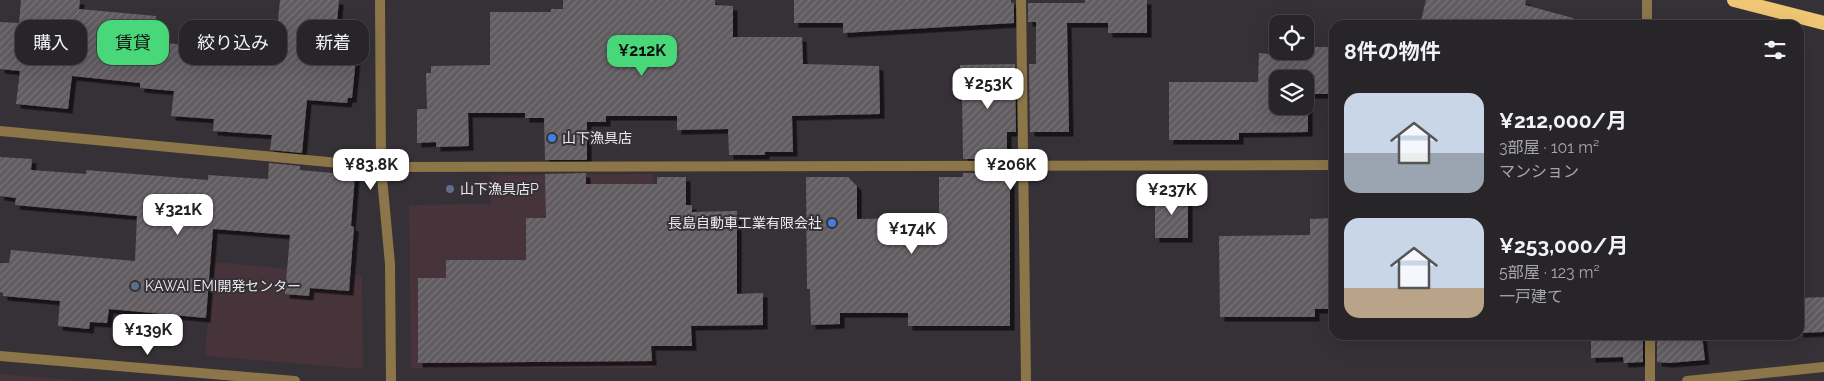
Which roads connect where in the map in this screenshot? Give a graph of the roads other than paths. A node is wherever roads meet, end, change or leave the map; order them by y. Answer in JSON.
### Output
{"nodes":[{"id":1,"x":380,"y":0,"type":"edge"},
{"id":2,"x":1021,"y":0,"type":"edge"},
{"id":3,"x":1647,"y":0,"type":"edge"},
{"id":4,"x":1734,"y":0,"type":"edge"},
{"id":5,"x":1647,"y":20,"type":"edge"},
{"id":6,"x":1824,"y":23,"type":"edge"},
{"id":7,"x":0,"y":130,"type":"edge"},
{"id":8,"x":1329,"y":165,"type":"edge"},
{"id":9,"x":1023,"y":166,"type":"junction"},
{"id":10,"x":381,"y":167,"type":"junction"},
{"id":11,"x":1650,"y":340,"type":"edge"},
{"id":12,"x":0,"y":356,"type":"edge"},
{"id":13,"x":1824,"y":367,"type":"edge"},
{"id":14,"x":295,"y":381,"type":"edge"},
{"id":15,"x":391,"y":381,"type":"edge"},
{"id":16,"x":1026,"y":381,"type":"edge"},
{"id":17,"x":1650,"y":381,"type":"edge"},
{"id":18,"x":1687,"y":381,"type":"edge"}],
"edges":[{"from":1,"to":10,"type":"street"},
{"from":2,"to":9,"type":"street"},
{"from":3,"to":5,"type":"street"},
{"from":4,"to":6,"type":"highway"},
{"from":7,"to":10,"type":"street"},
{"from":8,"to":9,"type":"street"},
{"from":9,"to":10,"type":"street"},
{"from":9,"to":16,"type":"street"},
{"from":10,"to":15,"type":"street"},
{"from":11,"to":17,"type":"street"},
{"from":12,"to":14,"type":"street"},
{"from":13,"to":18,"type":"street"}]}
